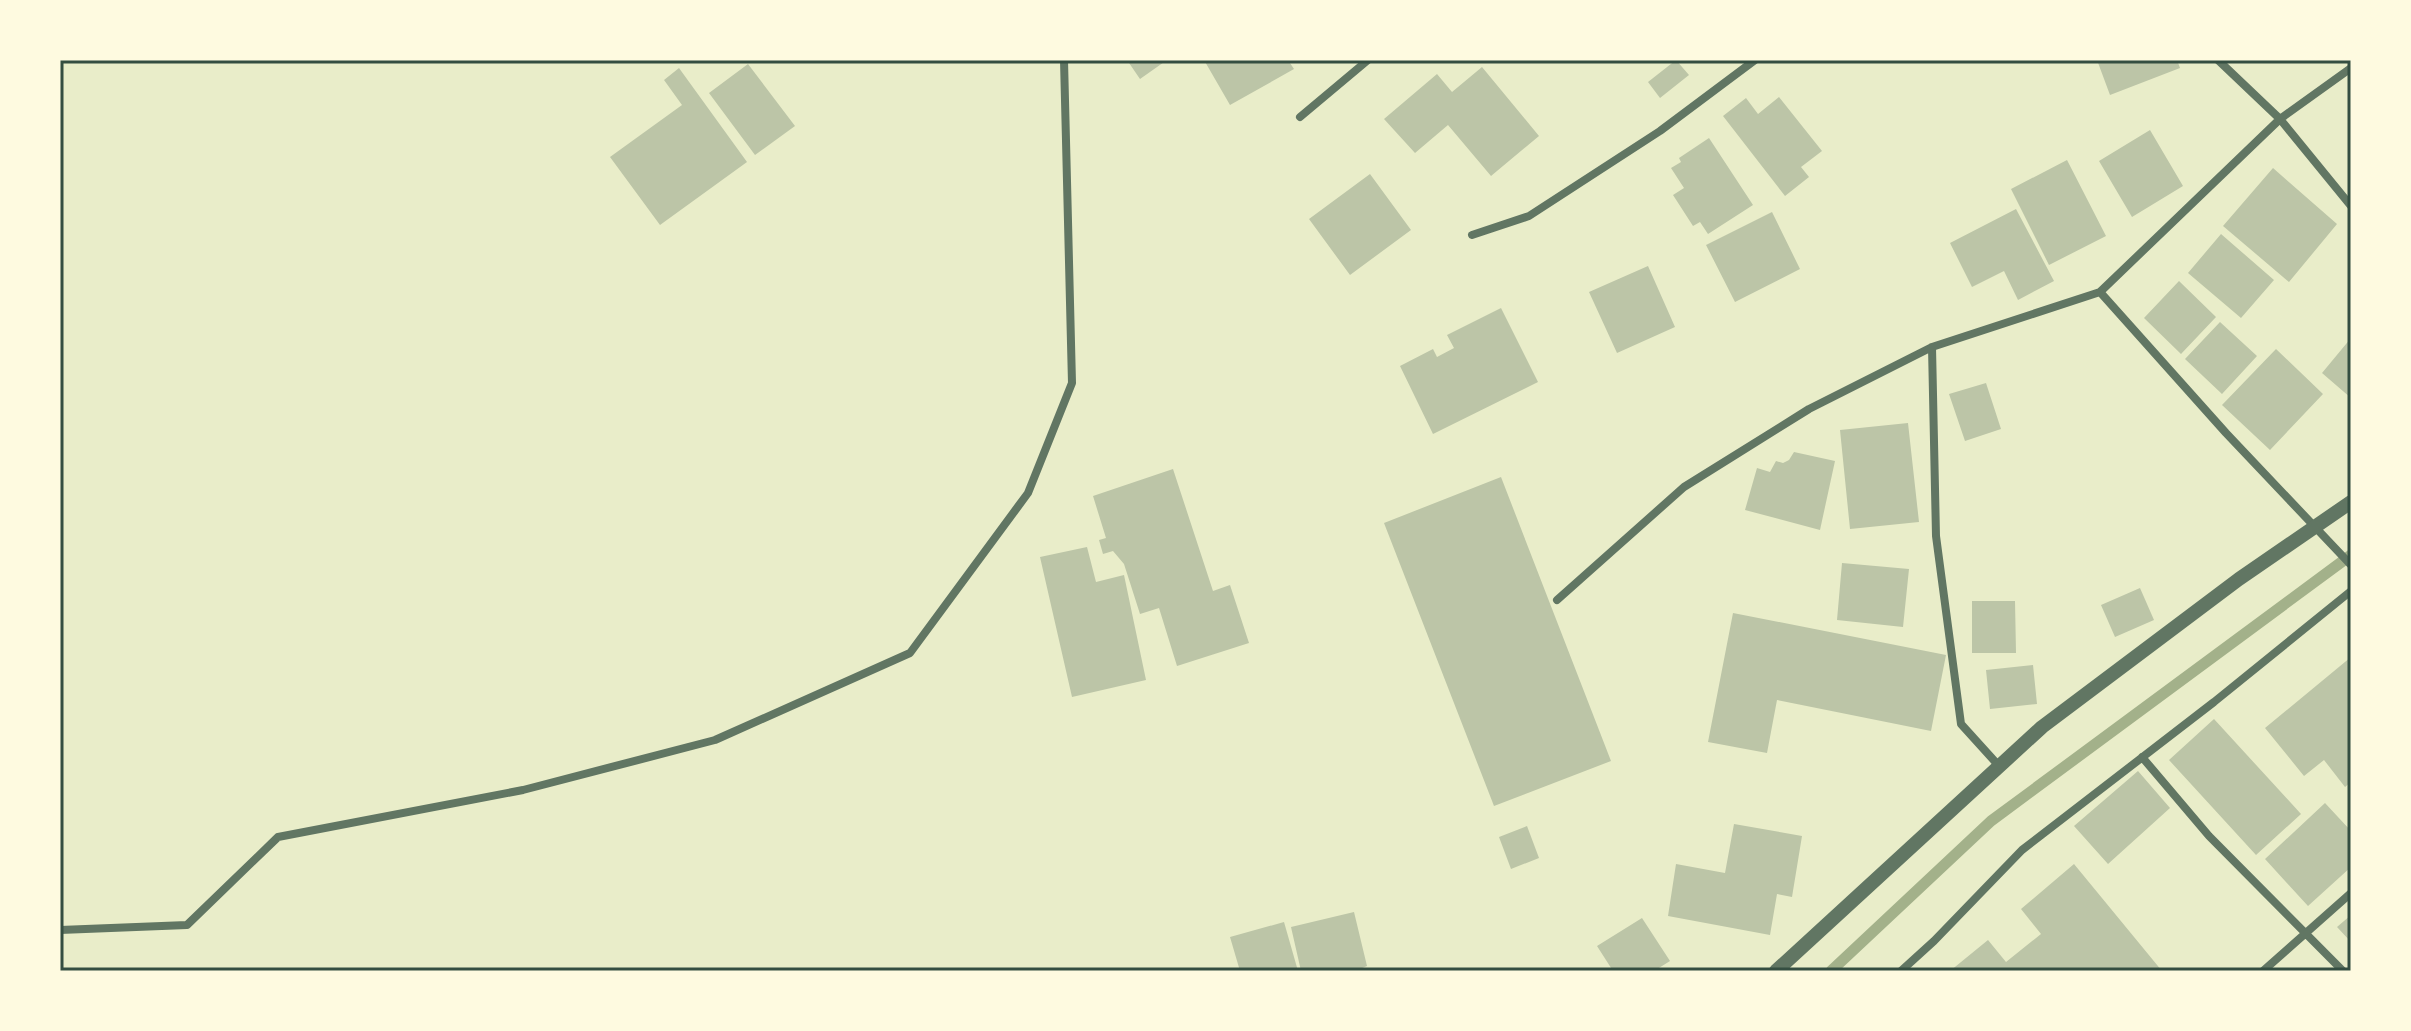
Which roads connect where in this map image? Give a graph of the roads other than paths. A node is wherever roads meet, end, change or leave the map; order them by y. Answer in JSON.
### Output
{"nodes":[{"id":1,"x":1064,"y":60,"type":"edge"},
{"id":2,"x":1368,"y":60,"type":"edge"},
{"id":3,"x":1755,"y":60,"type":"edge"},
{"id":4,"x":2218,"y":60,"type":"edge"},
{"id":5,"x":2351,"y":68,"type":"edge"},
{"id":6,"x":1300,"y":117,"type":"dead end"},
{"id":7,"x":2280,"y":119,"type":"junction"},
{"id":8,"x":2351,"y":206,"type":"edge"},
{"id":9,"x":1472,"y":235,"type":"dead end"},
{"id":10,"x":2100,"y":292,"type":"junction"},
{"id":11,"x":1932,"y":347,"type":"junction"},
{"id":12,"x":2351,"y":502,"type":"edge"},
{"id":13,"x":2314,"y":527,"type":"junction"},
{"id":14,"x":2351,"y":565,"type":"edge"},
{"id":15,"x":2351,"y":591,"type":"edge"},
{"id":16,"x":1557,"y":600,"type":"dead end"},
{"id":17,"x":2142,"y":757,"type":"junction"},
{"id":18,"x":1999,"y":766,"type":"junction"},
{"id":19,"x":2351,"y":893,"type":"edge"},
{"id":20,"x":60,"y":930,"type":"edge"},
{"id":21,"x":2305,"y":932,"type":"junction"},
{"id":22,"x":1776,"y":971,"type":"edge"},
{"id":23,"x":1901,"y":971,"type":"edge"},
{"id":24,"x":2263,"y":971,"type":"edge"},
{"id":25,"x":2343,"y":971,"type":"edge"}],
"edges":[{"from":1,"to":20,"type":"street"},
{"from":2,"to":6,"type":"street"},
{"from":3,"to":9,"type":"street"},
{"from":4,"to":7,"type":"street"},
{"from":5,"to":7,"type":"street"},
{"from":7,"to":8,"type":"street"},
{"from":7,"to":10,"type":"street"},
{"from":10,"to":11,"type":"street"},
{"from":10,"to":13,"type":"street"},
{"from":11,"to":16,"type":"street"},
{"from":11,"to":18,"type":"street"},
{"from":12,"to":13,"type":"street"},
{"from":13,"to":14,"type":"street"},
{"from":13,"to":18,"type":"street"},
{"from":15,"to":17,"type":"street"},
{"from":17,"to":21,"type":"street"},
{"from":17,"to":23,"type":"street"},
{"from":18,"to":22,"type":"street"},
{"from":19,"to":21,"type":"street"},
{"from":21,"to":24,"type":"street"},
{"from":21,"to":25,"type":"street"}]}
